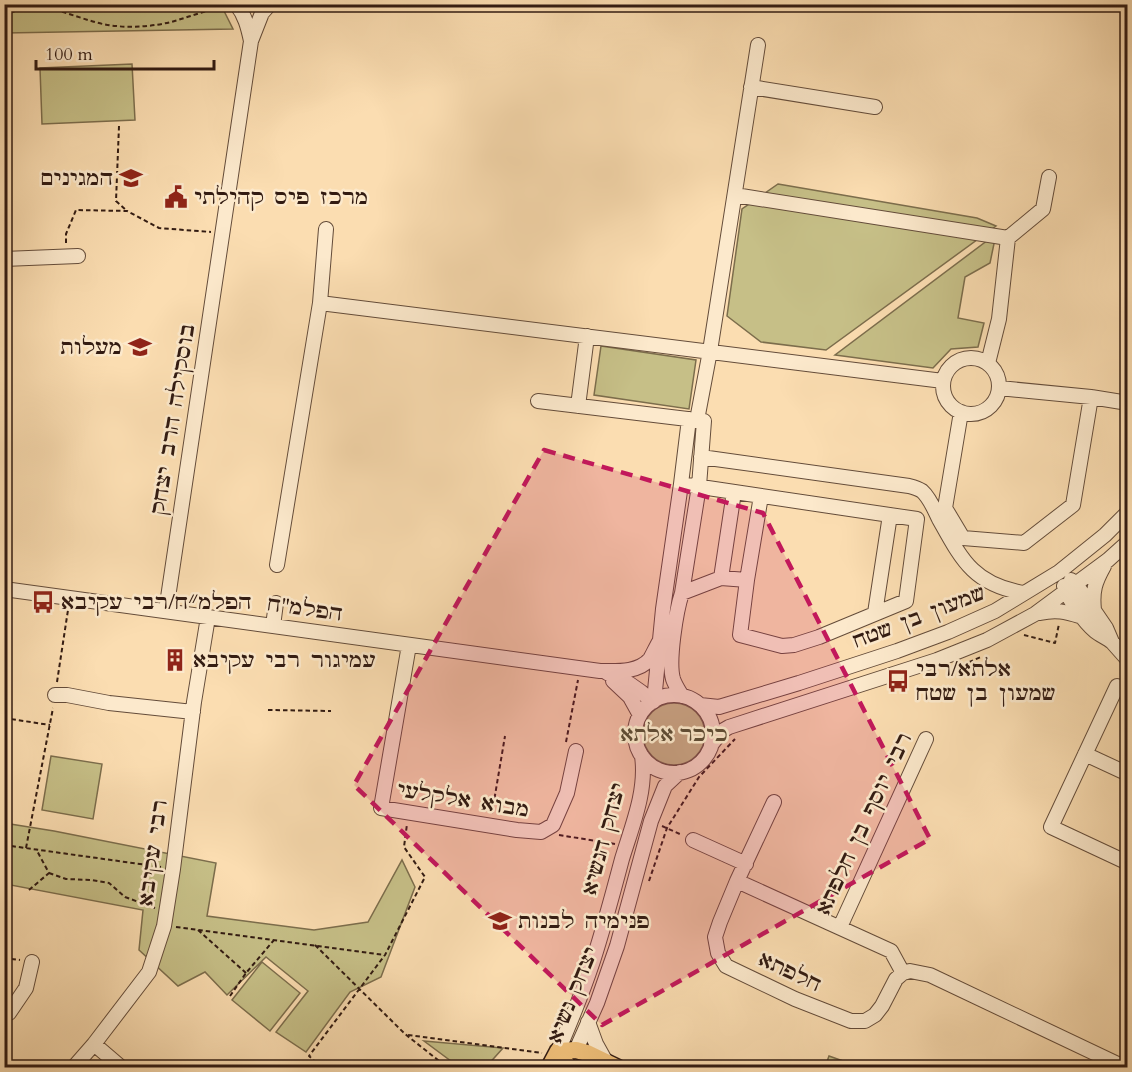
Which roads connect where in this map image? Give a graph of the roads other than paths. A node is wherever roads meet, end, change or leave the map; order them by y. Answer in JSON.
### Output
{"nodes":[{"id":1,"x":270,"y":4,"type":"edge"},
{"id":2,"x":232,"y":5,"type":"edge"},
{"id":3,"x":251,"y":41,"type":"junction"},
{"id":4,"x":758,"y":45,"type":"dead end"},
{"id":5,"x":751,"y":87,"type":"junction"},
{"id":6,"x":875,"y":107,"type":"dead end"},
{"id":7,"x":1049,"y":177,"type":"dead end"},
{"id":8,"x":735,"y":195,"type":"junction"},
{"id":9,"x":326,"y":229,"type":"dead end"},
{"id":10,"x":1008,"y":238,"type":"junction"},
{"id":11,"x":72,"y":256,"type":"road end"},
{"id":12,"x":4,"y":259,"type":"edge"},
{"id":13,"x":320,"y":303,"type":"junction"},
{"id":14,"x":587,"y":336,"type":"junction"},
{"id":15,"x":710,"y":351,"type":"junction"},
{"id":16,"x":988,"y":363,"type":"junction"},
{"id":17,"x":943,"y":381,"type":"junction"},
{"id":18,"x":999,"y":388,"type":"junction"},
{"id":19,"x":1091,"y":397,"type":"junction"},
{"id":20,"x":538,"y":401,"type":"dead end"},
{"id":21,"x":1128,"y":403,"type":"edge"},
{"id":22,"x":578,"y":406,"type":"junction"},
{"id":23,"x":961,"y":412,"type":"junction"},
{"id":24,"x":696,"y":420,"type":"junction"},
{"id":25,"x":701,"y":457,"type":"junction"},
{"id":26,"x":681,"y":484,"type":"junction"},
{"id":27,"x":699,"y":486,"type":"junction"},
{"id":28,"x":734,"y":492,"type":"junction"},
{"id":29,"x":761,"y":496,"type":"junction"},
{"id":30,"x":1128,"y":512,"type":"edge"},
{"id":31,"x":890,"y":515,"type":"junction"},
{"id":32,"x":1128,"y":542,"type":"edge"},
{"id":33,"x":1108,"y":560,"type":"junction"},
{"id":34,"x":277,"y":565,"type":"dead end"},
{"id":35,"x":1059,"y":572,"type":"junction"},
{"id":36,"x":721,"y":578,"type":"junction"},
{"id":37,"x":747,"y":580,"type":"junction"},
{"id":38,"x":1071,"y":588,"type":"junction"},
{"id":39,"x":8,"y":590,"type":"edge"},
{"id":40,"x":682,"y":593,"type":"junction"},
{"id":41,"x":1023,"y":593,"type":"junction"},
{"id":42,"x":276,"y":603,"type":"dead end"},
{"id":43,"x":166,"y":611,"type":"junction"},
{"id":44,"x":875,"y":613,"type":"junction"},
{"id":45,"x":1035,"y":614,"type":"junction"},
{"id":46,"x":1089,"y":615,"type":"junction"},
{"id":47,"x":208,"y":617,"type":"junction"},
{"id":48,"x":273,"y":626,"type":"junction"},
{"id":49,"x":659,"y":642,"type":"junction"},
{"id":50,"x":409,"y":645,"type":"junction"},
{"id":51,"x":1128,"y":660,"type":"edge"},
{"id":52,"x":600,"y":670,"type":"junction"},
{"id":53,"x":1117,"y":687,"type":"dead end"},
{"id":54,"x":55,"y":695,"type":"road end"},
{"id":55,"x":682,"y":696,"type":"junction"},
{"id":56,"x":654,"y":701,"type":"junction"},
{"id":57,"x":700,"y":705,"type":"junction"},
{"id":58,"x":193,"y":712,"type":"junction"},
{"id":59,"x":640,"y":715,"type":"junction"},
{"id":60,"x":926,"y":739,"type":"dead end"},
{"id":61,"x":711,"y":745,"type":"junction"},
{"id":62,"x":571,"y":748,"type":"road end"},
{"id":63,"x":1085,"y":754,"type":"junction"},
{"id":64,"x":642,"y":756,"type":"junction"},
{"id":65,"x":680,"y":772,"type":"junction"},
{"id":66,"x":1128,"y":774,"type":"edge"},
{"id":67,"x":774,"y":802,"type":"dead end"},
{"id":68,"x":693,"y":840,"type":"road end"},
{"id":69,"x":1128,"y":863,"type":"edge"},
{"id":70,"x":746,"y":864,"type":"junction"},
{"id":71,"x":737,"y":881,"type":"junction"},
{"id":72,"x":840,"y":927,"type":"junction"},
{"id":73,"x":32,"y":962,"type":"road end"},
{"id":74,"x":903,"y":973,"type":"junction"},
{"id":75,"x":4,"y":1016,"type":"edge"},
{"id":76,"x":588,"y":1022,"type":"junction"},
{"id":77,"x":94,"y":1044,"type":"junction"},
{"id":78,"x":576,"y":1050,"type":"junction"},
{"id":79,"x":554,"y":1058,"type":"edge"},
{"id":80,"x":1128,"y":1062,"type":"edge"},
{"id":81,"x":612,"y":1065,"type":"edge"},
{"id":82,"x":569,"y":1067,"type":"edge"},
{"id":83,"x":1126,"y":1067,"type":"edge"},
{"id":84,"x":73,"y":1068,"type":"edge"},
{"id":85,"x":122,"y":1068,"type":"edge"}],
"edges":[{"from":1,"to":3,"type":"street"},
{"from":2,"to":3,"type":"street"},
{"from":3,"to":43,"type":"street","name":"בוסקילה הרב יצחק"},
{"from":4,"to":5,"type":"street"},
{"from":5,"to":6,"type":"street"},
{"from":5,"to":8,"type":"street"},
{"from":7,"to":10,"type":"street"},
{"from":8,"to":10,"type":"street"},
{"from":8,"to":15,"type":"street"},
{"from":9,"to":13,"type":"street"},
{"from":10,"to":16,"type":"street"},
{"from":11,"to":12,"type":"street"},
{"from":13,"to":14,"type":"street"},
{"from":13,"to":34,"type":"street"},
{"from":14,"to":15,"type":"street"},
{"from":14,"to":22,"type":"street"},
{"from":15,"to":17,"type":"street"},
{"from":15,"to":24,"type":"street"},
{"from":16,"to":17,"type":"street"},
{"from":16,"to":18,"type":"street"},
{"from":17,"to":23,"type":"street"},
{"from":18,"to":19,"type":"street"},
{"from":18,"to":23,"type":"street"},
{"from":19,"to":21,"type":"street"},
{"from":19,"to":23,"type":"street"},
{"from":20,"to":22,"type":"street"},
{"from":22,"to":24,"type":"street"},
{"from":24,"to":25,"type":"street"},
{"from":24,"to":26,"type":"street"},
{"from":25,"to":27,"type":"street"},
{"from":25,"to":41,"type":"street"},
{"from":26,"to":27,"type":"street"},
{"from":26,"to":49,"type":"street"},
{"from":27,"to":28,"type":"street"},
{"from":27,"to":40,"type":"street"},
{"from":28,"to":29,"type":"street"},
{"from":28,"to":36,"type":"street"},
{"from":29,"to":31,"type":"street"},
{"from":29,"to":37,"type":"street"},
{"from":30,"to":35,"type":"street","name":"שמעון בן שטח"},
{"from":31,"to":44,"type":"street"},
{"from":31,"to":44,"type":"street"},
{"from":32,"to":33,"type":"street"},
{"from":33,"to":38,"type":"street"},
{"from":33,"to":46,"type":"street"},
{"from":35,"to":38,"type":"street"},
{"from":35,"to":41,"type":"street","name":"שמעון בן שטח"},
{"from":36,"to":37,"type":"street"},
{"from":36,"to":40,"type":"street"},
{"from":37,"to":44,"type":"street"},
{"from":38,"to":45,"type":"street"},
{"from":38,"to":46,"type":"street"},
{"from":39,"to":43,"type":"street","name":"הפלמ\"ח"},
{"from":40,"to":55,"type":"street"},
{"from":41,"to":57,"type":"street","name":"שמעון בן שטח"},
{"from":42,"to":48,"type":"street"},
{"from":43,"to":47,"type":"street","name":"הפלמ\"ח"},
{"from":45,"to":46,"type":"street"},
{"from":45,"to":61,"type":"street"},
{"from":46,"to":51,"type":"street"},
{"from":47,"to":48,"type":"street","name":"הפלמ\"ח"},
{"from":47,"to":58,"type":"street","name":"רבי עקיבא"},
{"from":48,"to":50,"type":"street","name":"הפלמ\"ח"},
{"from":49,"to":52,"type":"street"},
{"from":49,"to":56,"type":"street"},
{"from":50,"to":52,"type":"street","name":"הפלמ\"ח"},
{"from":50,"to":62,"type":"street","name":"מבוא אלקלעי"},
{"from":52,"to":56,"type":"street"},
{"from":52,"to":59,"type":"street"},
{"from":53,"to":63,"type":"street"},
{"from":54,"to":58,"type":"street"},
{"from":55,"to":56,"type":"street"},
{"from":55,"to":57,"type":"street"},
{"from":56,"to":59,"type":"street"},
{"from":57,"to":61,"type":"street"},
{"from":58,"to":77,"type":"street","name":"רבי עקיבא"},
{"from":59,"to":64,"type":"street"},
{"from":60,"to":72,"type":"street","name":"רבי יוסף בן חלפתא"},
{"from":61,"to":65,"type":"street"},
{"from":63,"to":66,"type":"street"},
{"from":63,"to":69,"type":"street"},
{"from":64,"to":65,"type":"street"},
{"from":64,"to":79,"type":"street","name":"יצחק הנשיא"},
{"from":65,"to":76,"type":"street","name":"יצחק נשיא"},
{"from":67,"to":70,"type":"street"},
{"from":68,"to":70,"type":"street"},
{"from":70,"to":71,"type":"street"},
{"from":71,"to":72,"type":"street","name":"רבי יוסף בן חלפתא"},
{"from":71,"to":74,"type":"street","name":"חלפתא"},
{"from":72,"to":74,"type":"street","name":"רבי יוסף בן חלפתא"},
{"from":73,"to":75,"type":"street"},
{"from":74,"to":83,"type":"street"},
{"from":76,"to":78,"type":"street","name":"יצחק נשיא"},
{"from":76,"to":81,"type":"street"},
{"from":77,"to":84,"type":"street","name":"רבי עקיבא"},
{"from":77,"to":85,"type":"street"},
{"from":78,"to":79,"type":"main road"},
{"from":78,"to":81,"type":"main road"},
{"from":78,"to":82,"type":"main road","name":"יצחק נשיא"},
{"from":79,"to":82,"type":"main road"},
{"from":80,"to":83,"type":"street"}]}
